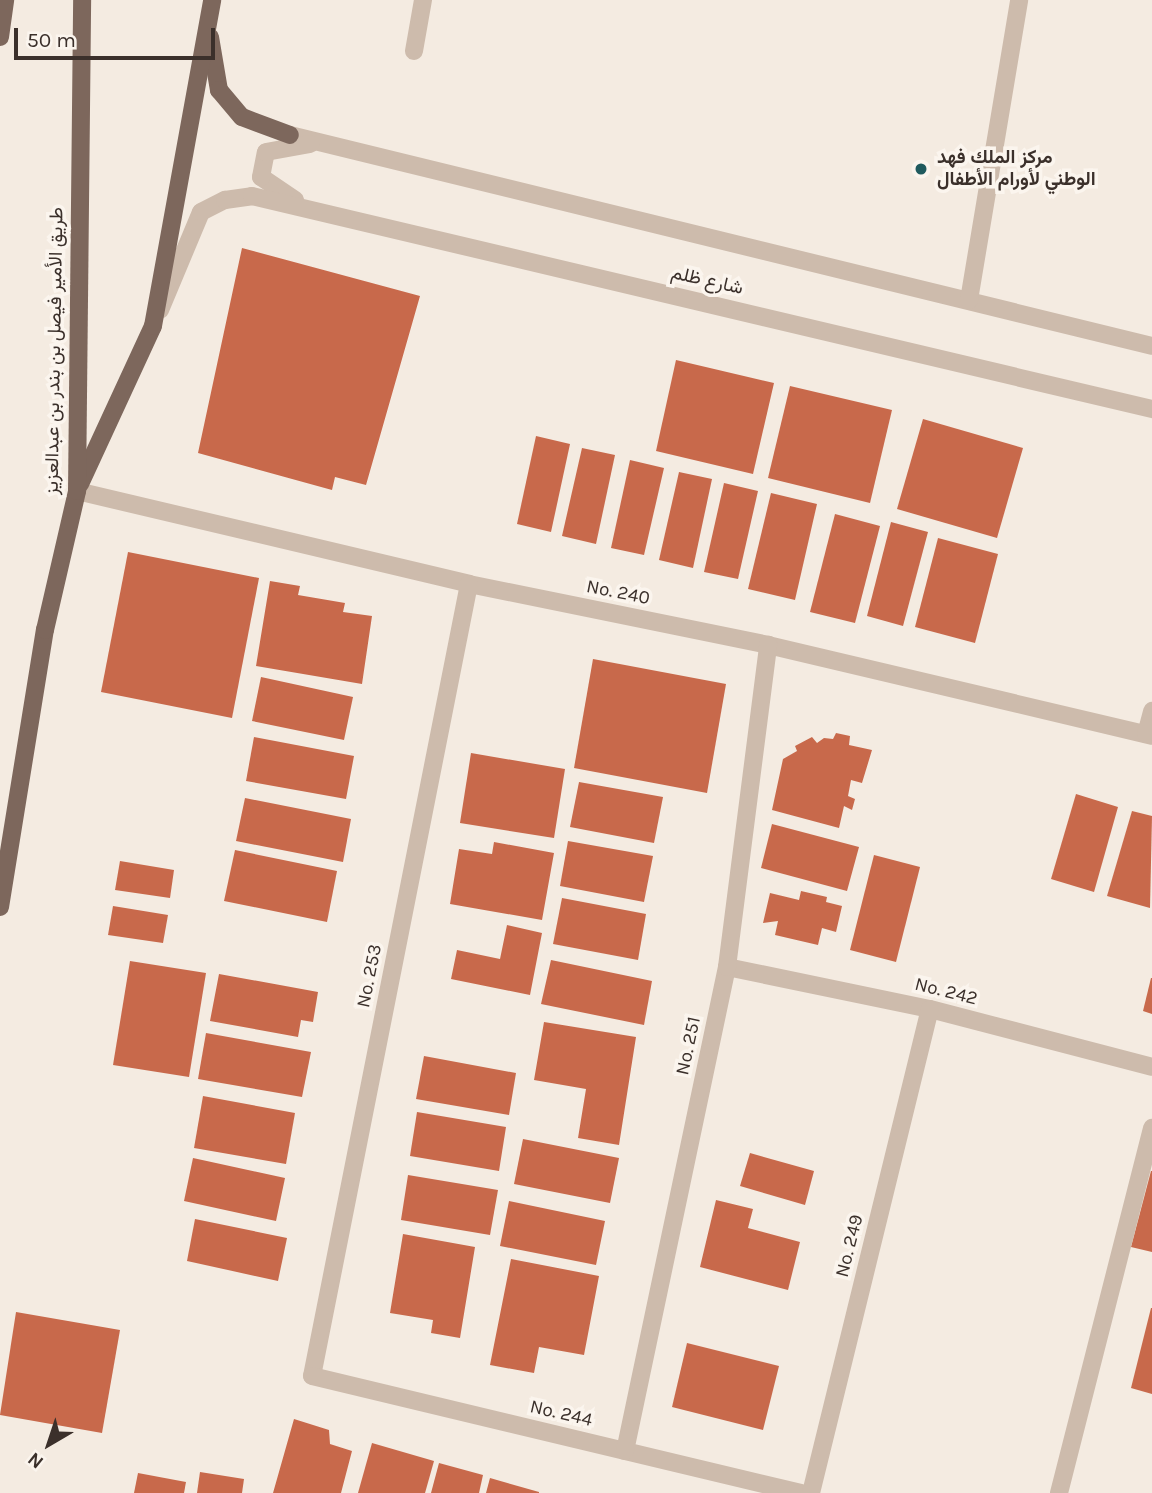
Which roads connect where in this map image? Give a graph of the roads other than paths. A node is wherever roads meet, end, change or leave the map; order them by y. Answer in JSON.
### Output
{"nodes":[{"id":1,"x":5,"y":0,"type":"edge"},
{"id":2,"x":82,"y":0,"type":"edge"},
{"id":3,"x":212,"y":0,"type":"edge"},
{"id":4,"x":423,"y":0,"type":"edge"},
{"id":5,"x":1019,"y":0,"type":"edge"},
{"id":6,"x":208,"y":26,"type":"junction"},
{"id":7,"x":0,"y":37,"type":"edge"},
{"id":8,"x":414,"y":51,"type":"dead end"},
{"id":9,"x":290,"y":135,"type":"joint"},
{"id":10,"x":324,"y":143,"type":"junction"},
{"id":11,"x":319,"y":211,"type":"junction"},
{"id":12,"x":969,"y":300,"type":"junction"},
{"id":13,"x":153,"y":326,"type":"junction"},
{"id":14,"x":1152,"y":346,"type":"edge"},
{"id":15,"x":1152,"y":409,"type":"edge"},
{"id":16,"x":77,"y":491,"type":"junction"},
{"id":17,"x":469,"y":584,"type":"junction"},
{"id":18,"x":768,"y":645,"type":"junction"},
{"id":19,"x":1152,"y":711,"type":"edge"},
{"id":20,"x":1149,"y":735,"type":"edge"},
{"id":21,"x":0,"y":907,"type":"edge"},
{"id":22,"x":727,"y":967,"type":"junction"},
{"id":23,"x":930,"y":1009,"type":"junction"},
{"id":24,"x":1152,"y":1067,"type":"edge"},
{"id":25,"x":1152,"y":1128,"type":"edge"},
{"id":26,"x":312,"y":1376,"type":"joint"},
{"id":27,"x":625,"y":1451,"type":"junction"},
{"id":28,"x":801,"y":1493,"type":"edge"},
{"id":29,"x":811,"y":1493,"type":"edge"},
{"id":30,"x":1059,"y":1493,"type":"edge"}],
"edges":[{"from":1,"to":7,"type":"main road"},
{"from":2,"to":16,"type":"main road","name":"طريق الأمير فيصل بن بندر بن عبدالعزيز"},
{"from":3,"to":6,"type":"main road"},
{"from":4,"to":8,"type":"street"},
{"from":5,"to":12,"type":"street"},
{"from":6,"to":9,"type":"main road"},
{"from":6,"to":13,"type":"main road"},
{"from":9,"to":10,"type":"street"},
{"from":10,"to":11,"type":"street"},
{"from":10,"to":12,"type":"street"},
{"from":11,"to":13,"type":"street","name":"شارع ظلم"},
{"from":11,"to":15,"type":"street","name":"شارع ظلم"},
{"from":12,"to":14,"type":"street"},
{"from":13,"to":16,"type":"main road"},
{"from":16,"to":17,"type":"street","name":"No. 240"},
{"from":16,"to":21,"type":"main road","name":"طريق الأمير فيصل بن بندر بن عبدالعزيز"},
{"from":17,"to":18,"type":"street","name":"No. 240"},
{"from":17,"to":26,"type":"street","name":"No. 253"},
{"from":18,"to":20,"type":"street","name":"No. 240"},
{"from":18,"to":22,"type":"street","name":"No. 251"},
{"from":19,"to":20,"type":"street"},
{"from":22,"to":23,"type":"street","name":"No. 242"},
{"from":22,"to":27,"type":"street","name":"No. 251"},
{"from":23,"to":24,"type":"street","name":"No. 242"},
{"from":23,"to":29,"type":"street","name":"No. 249"},
{"from":25,"to":30,"type":"street"},
{"from":26,"to":27,"type":"street","name":"No. 244"},
{"from":27,"to":28,"type":"street","name":"No. 244"}]}
